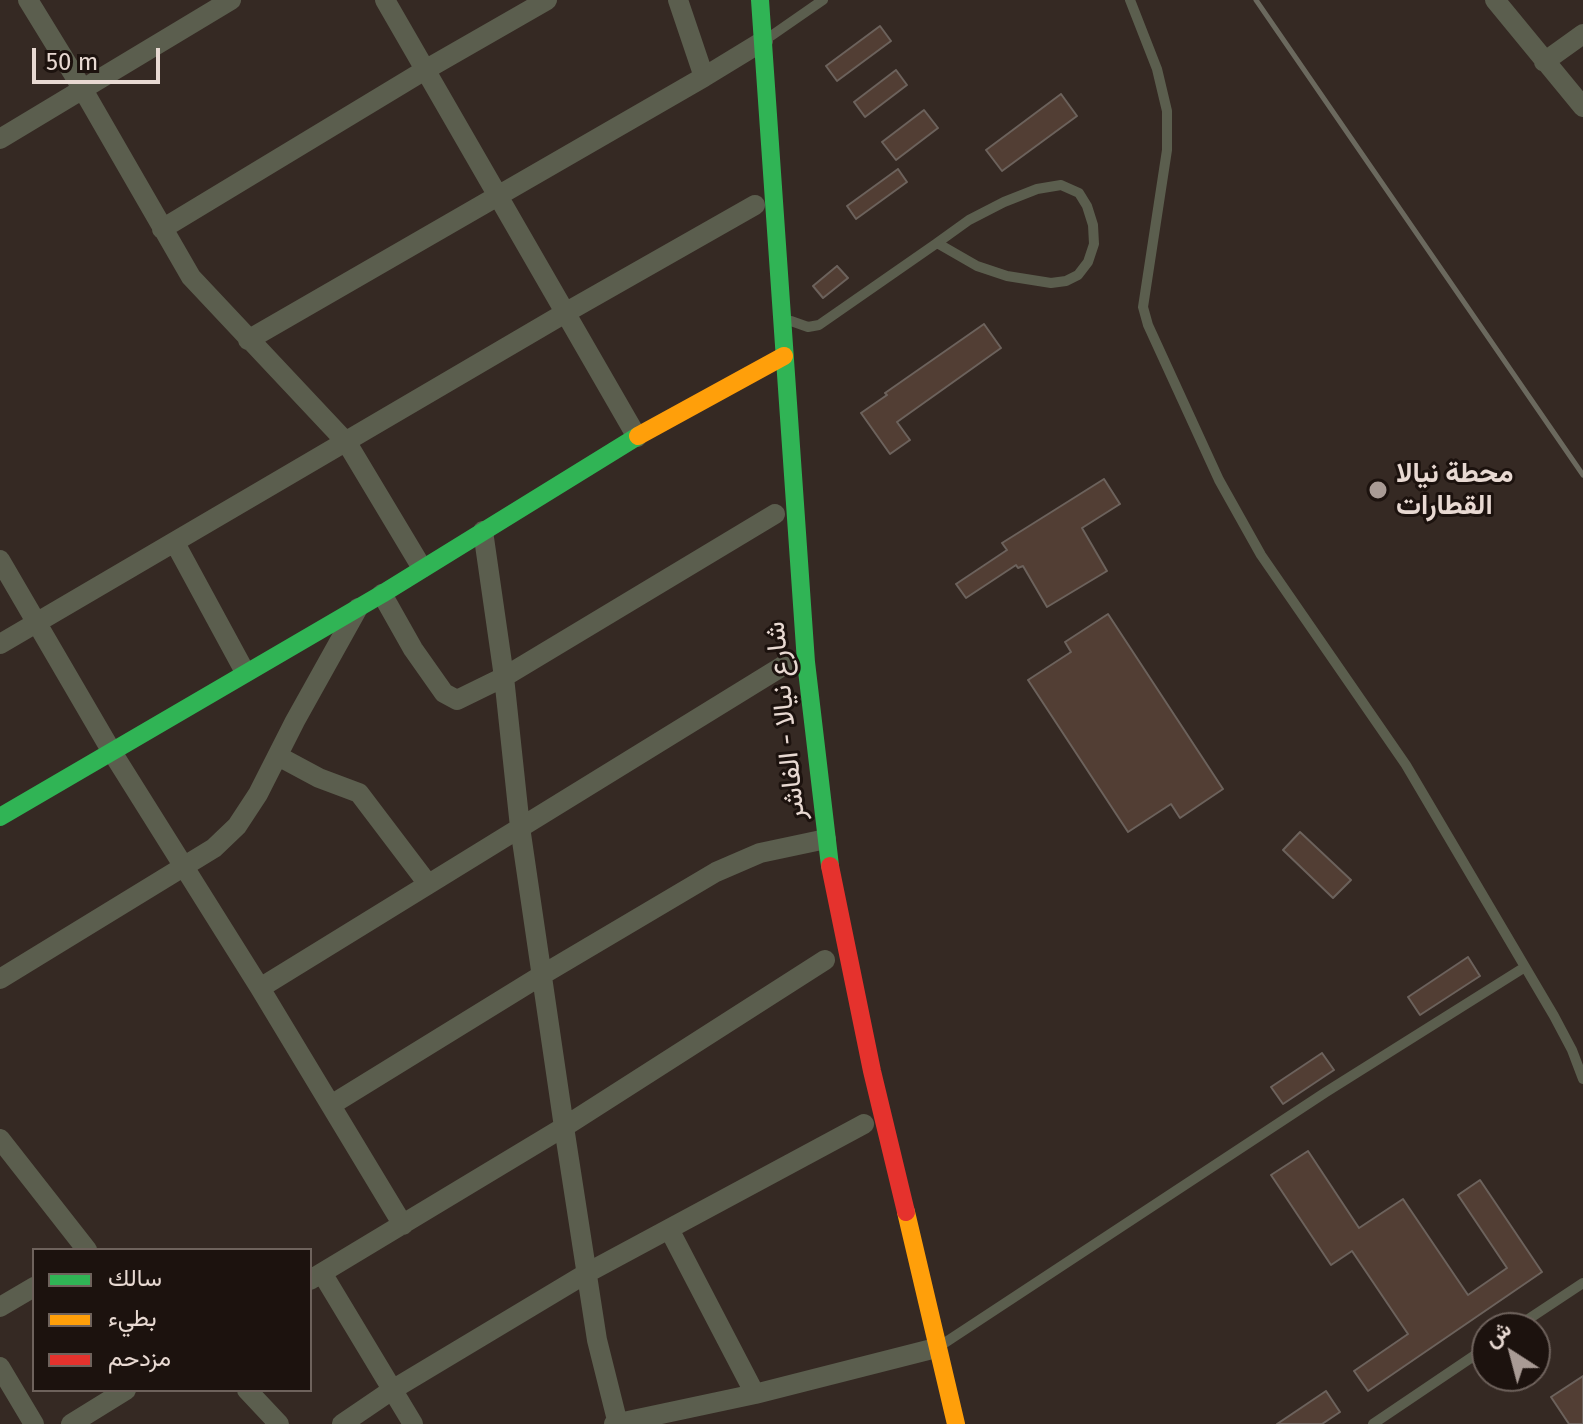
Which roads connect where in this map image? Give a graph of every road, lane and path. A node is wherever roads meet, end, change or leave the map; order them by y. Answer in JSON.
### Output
{"nodes":[{"id":1,"x":28,"y":0,"type":"edge"},
{"id":2,"x":231,"y":0,"type":"edge"},
{"id":3,"x":385,"y":0,"type":"edge"},
{"id":4,"x":547,"y":0,"type":"edge"},
{"id":5,"x":678,"y":0,"type":"edge"},
{"id":6,"x":743,"y":0,"type":"edge"},
{"id":7,"x":760,"y":0,"type":"edge"},
{"id":8,"x":823,"y":0,"type":"edge"},
{"id":9,"x":1130,"y":0,"type":"edge"},
{"id":10,"x":1495,"y":0,"type":"edge"},
{"id":11,"x":1583,"y":34,"type":"edge"},
{"id":12,"x":755,"y":46,"type":"junction"},
{"id":13,"x":1544,"y":62,"type":"junction"},
{"id":14,"x":425,"y":70,"type":"junction"},
{"id":15,"x":704,"y":77,"type":"junction"},
{"id":16,"x":82,"y":88,"type":"junction"},
{"id":17,"x":1583,"y":107,"type":"edge"},
{"id":18,"x":0,"y":139,"type":"edge"},
{"id":19,"x":763,"y":168,"type":"junction"},
{"id":20,"x":500,"y":196,"type":"junction"},
{"id":21,"x":755,"y":212,"type":"joint"},
{"id":22,"x":162,"y":229,"type":"junction"},
{"id":23,"x":937,"y":243,"type":"junction"},
{"id":24,"x":776,"y":312,"type":"junction"},
{"id":25,"x":565,"y":313,"type":"junction"},
{"id":26,"x":248,"y":340,"type":"junction"},
{"id":27,"x":784,"y":356,"type":"junction"},
{"id":28,"x":637,"y":437,"type":"junction"},
{"id":29,"x":347,"y":443,"type":"junction"},
{"id":30,"x":775,"y":514,"type":"dead end"},
{"id":31,"x":483,"y":531,"type":"junction"},
{"id":32,"x":175,"y":543,"type":"junction"},
{"id":33,"x":0,"y":560,"type":"edge"},
{"id":34,"x":422,"y":568,"type":"junction"},
{"id":35,"x":382,"y":594,"type":"junction"},
{"id":36,"x":358,"y":608,"type":"junction"},
{"id":37,"x":37,"y":623,"type":"junction"},
{"id":38,"x":0,"y":644,"type":"edge"},
{"id":39,"x":787,"y":664,"type":"dead end"},
{"id":40,"x":245,"y":672,"type":"junction"},
{"id":41,"x":504,"y":677,"type":"junction"},
{"id":42,"x":112,"y":752,"type":"junction"},
{"id":43,"x":278,"y":756,"type":"junction"},
{"id":44,"x":0,"y":817,"type":"edge"},
{"id":45,"x":520,"y":827,"type":"junction"},
{"id":46,"x":812,"y":842,"type":"junction"},
{"id":47,"x":184,"y":866,"type":"junction"},
{"id":48,"x":428,"y":884,"type":"junction"},
{"id":49,"x":825,"y":960,"type":"dead end"},
{"id":50,"x":1525,"y":967,"type":"junction"},
{"id":51,"x":542,"y":975,"type":"junction"},
{"id":52,"x":0,"y":979,"type":"edge"},
{"id":53,"x":260,"y":988,"type":"junction"},
{"id":54,"x":1583,"y":1079,"type":"edge"},
{"id":55,"x":858,"y":1101,"type":"dead end"},
{"id":56,"x":331,"y":1105,"type":"junction"},
{"id":57,"x":564,"y":1127,"type":"junction"},
{"id":58,"x":865,"y":1131,"type":"joint"},
{"id":59,"x":0,"y":1139,"type":"edge"},
{"id":60,"x":403,"y":1225,"type":"junction"},
{"id":61,"x":669,"y":1229,"type":"junction"},
{"id":62,"x":85,"y":1248,"type":"edge"},
{"id":63,"x":587,"y":1273,"type":"junction"},
{"id":64,"x":316,"y":1277,"type":"edge"},
{"id":65,"x":1583,"y":1283,"type":"edge"},
{"id":66,"x":32,"y":1288,"type":"edge"},
{"id":67,"x":0,"y":1307,"type":"edge"},
{"id":68,"x":1539,"y":1312,"type":"edge"},
{"id":69,"x":923,"y":1352,"type":"junction"},
{"id":70,"x":1471,"y":1358,"type":"edge"},
{"id":71,"x":0,"y":1367,"type":"edge"},
{"id":72,"x":392,"y":1390,"type":"junction"},
{"id":73,"x":123,"y":1392,"type":"edge"},
{"id":74,"x":249,"y":1392,"type":"edge"},
{"id":75,"x":755,"y":1394,"type":"junction"},
{"id":76,"x":617,"y":1423,"type":"edge"},
{"id":77,"x":34,"y":1424,"type":"edge"},
{"id":78,"x":71,"y":1424,"type":"edge"},
{"id":79,"x":279,"y":1424,"type":"edge"},
{"id":80,"x":342,"y":1424,"type":"edge"},
{"id":81,"x":413,"y":1424,"type":"edge"},
{"id":82,"x":956,"y":1424,"type":"edge"},
{"id":83,"x":1373,"y":1424,"type":"edge"}],
"edges":[{"from":1,"to":16,"type":"street"},
{"from":2,"to":16,"type":"street"},
{"from":3,"to":14,"type":"street"},
{"from":4,"to":14,"type":"street"},
{"from":5,"to":15,"type":"street"},
{"from":6,"to":12,"type":"main road","name":"شارع نيالا - الفاشر"},
{"from":7,"to":12,"type":"main road","name":"شارع نيالا - الفاشر"},
{"from":8,"to":12,"type":"lane"},
{"from":9,"to":50,"type":"lane"},
{"from":10,"to":13,"type":"street"},
{"from":11,"to":13,"type":"street"},
{"from":12,"to":15,"type":"street"},
{"from":12,"to":19,"type":"main road","name":"شارع نيالا - الفاشر"},
{"from":13,"to":17,"type":"street"},
{"from":14,"to":20,"type":"street"},
{"from":14,"to":22,"type":"street"},
{"from":15,"to":20,"type":"street"},
{"from":16,"to":18,"type":"street"},
{"from":16,"to":22,"type":"street"},
{"from":19,"to":21,"type":"main road","name":"شارع نيالا - الفاشر"},
{"from":19,"to":24,"type":"main road","name":"شارع نيالا - الفاشر"},
{"from":20,"to":25,"type":"street"},
{"from":20,"to":26,"type":"street"},
{"from":21,"to":25,"type":"street"},
{"from":22,"to":26,"type":"street"},
{"from":23,"to":23,"type":"lane"},
{"from":23,"to":24,"type":"lane"},
{"from":24,"to":27,"type":"main road","name":"شارع نيالا - الفاشر"},
{"from":25,"to":28,"type":"street"},
{"from":25,"to":29,"type":"street"},
{"from":26,"to":29,"type":"street"},
{"from":27,"to":28,"type":"main road"},
{"from":27,"to":46,"type":"main road","name":"شارع نيالا - الفاشر"},
{"from":28,"to":31,"type":"main road"},
{"from":29,"to":32,"type":"street"},
{"from":29,"to":34,"type":"street"},
{"from":30,"to":41,"type":"street"},
{"from":31,"to":34,"type":"main road"},
{"from":31,"to":41,"type":"street"},
{"from":32,"to":37,"type":"street"},
{"from":32,"to":40,"type":"street"},
{"from":33,"to":37,"type":"street"},
{"from":34,"to":35,"type":"main road"},
{"from":35,"to":36,"type":"main road"},
{"from":35,"to":41,"type":"street"},
{"from":36,"to":40,"type":"main road"},
{"from":36,"to":43,"type":"street"},
{"from":37,"to":38,"type":"street"},
{"from":37,"to":42,"type":"street"},
{"from":39,"to":45,"type":"street"},
{"from":40,"to":42,"type":"main road"},
{"from":41,"to":45,"type":"street"},
{"from":42,"to":44,"type":"main road"},
{"from":42,"to":47,"type":"street"},
{"from":43,"to":47,"type":"street"},
{"from":43,"to":48,"type":"street"},
{"from":45,"to":48,"type":"street"},
{"from":45,"to":51,"type":"street"},
{"from":46,"to":51,"type":"street"},
{"from":46,"to":69,"type":"main road","name":"شارع نيالا - الفاشر"},
{"from":47,"to":52,"type":"street"},
{"from":47,"to":53,"type":"street"},
{"from":48,"to":53,"type":"street"},
{"from":49,"to":57,"type":"street"},
{"from":50,"to":54,"type":"lane"},
{"from":50,"to":69,"type":"lane"},
{"from":51,"to":56,"type":"street"},
{"from":51,"to":57,"type":"street"},
{"from":53,"to":56,"type":"street"},
{"from":55,"to":58,"type":"main road"},
{"from":56,"to":60,"type":"street"},
{"from":57,"to":60,"type":"street"},
{"from":57,"to":63,"type":"street"},
{"from":58,"to":61,"type":"street"},
{"from":59,"to":62,"type":"street"},
{"from":60,"to":64,"type":"street"},
{"from":61,"to":63,"type":"street"},
{"from":61,"to":75,"type":"street"},
{"from":63,"to":72,"type":"street"},
{"from":63,"to":76,"type":"street"},
{"from":64,"to":72,"type":"street"},
{"from":65,"to":68,"type":"lane"},
{"from":66,"to":67,"type":"street"},
{"from":69,"to":75,"type":"street"},
{"from":69,"to":82,"type":"main road","name":"شارع نيالا - الفاشر"},
{"from":70,"to":83,"type":"lane"},
{"from":71,"to":77,"type":"street"},
{"from":72,"to":80,"type":"street"},
{"from":72,"to":81,"type":"street"},
{"from":73,"to":78,"type":"street"},
{"from":74,"to":79,"type":"street"},
{"from":75,"to":76,"type":"street"}]}
